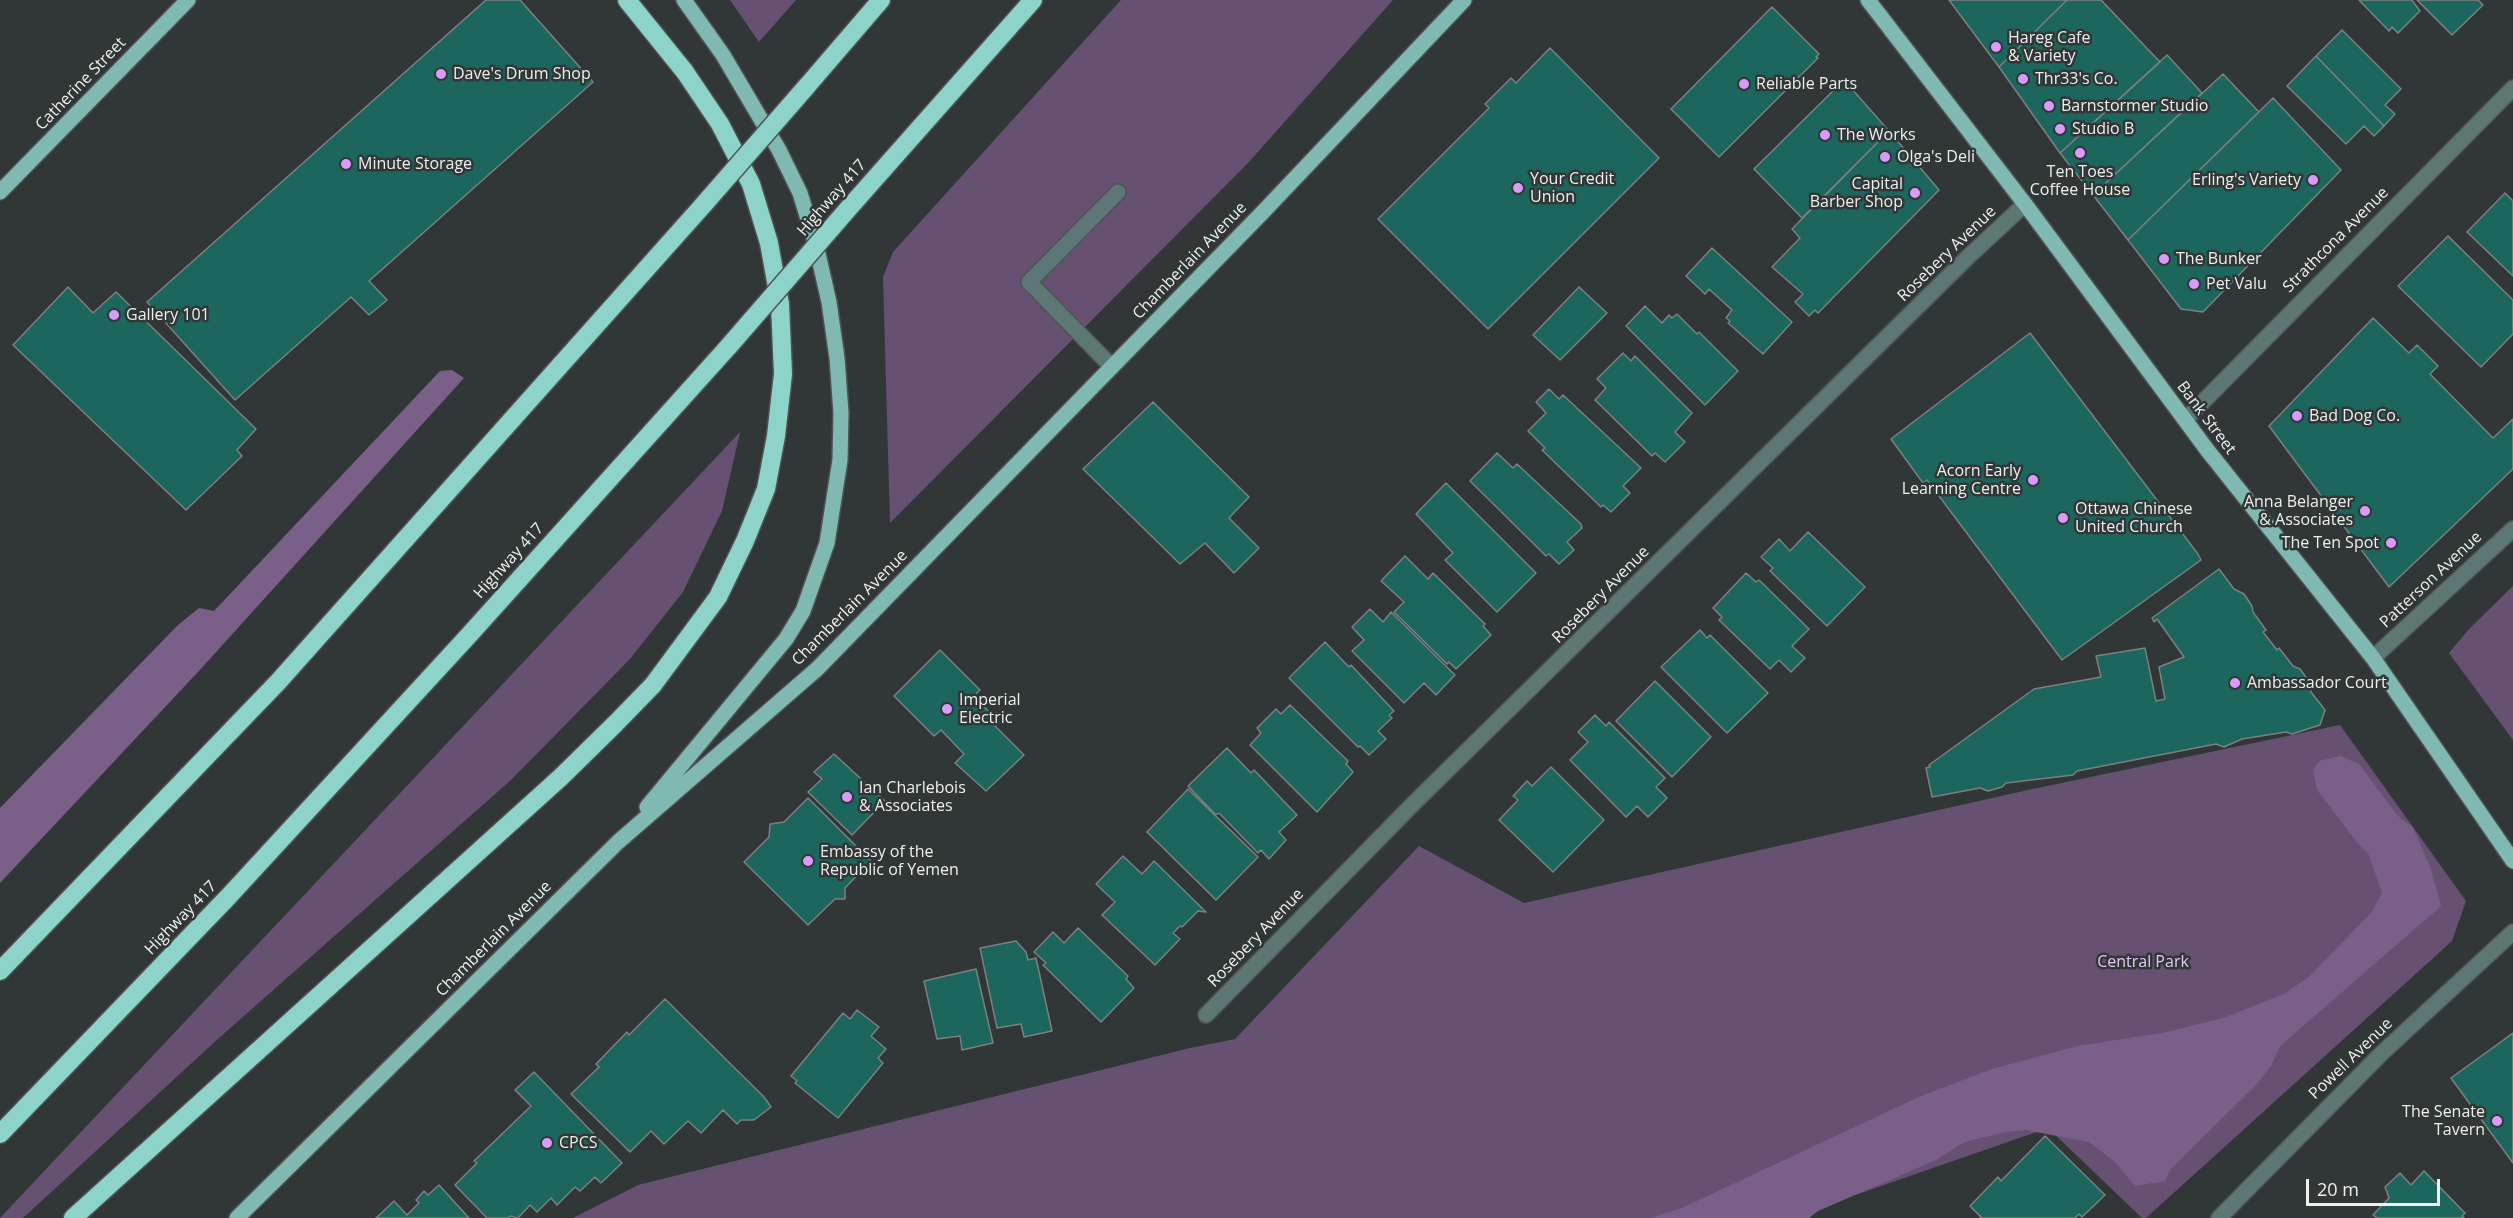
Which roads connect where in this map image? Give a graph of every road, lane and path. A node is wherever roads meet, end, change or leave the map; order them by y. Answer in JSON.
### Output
{"nodes":[{"id":1,"x":188,"y":0,"type":"edge"},
{"id":2,"x":627,"y":0,"type":"edge"},
{"id":3,"x":684,"y":0,"type":"edge"},
{"id":4,"x":881,"y":0,"type":"edge"},
{"id":5,"x":1033,"y":0,"type":"edge"},
{"id":6,"x":1464,"y":0,"type":"edge"},
{"id":7,"x":1868,"y":0,"type":"edge"},
{"id":8,"x":2513,"y":88,"type":"edge"},
{"id":9,"x":0,"y":192,"type":"edge"},
{"id":10,"x":1118,"y":192,"type":"dead end"},
{"id":11,"x":2025,"y":204,"type":"junction"},
{"id":12,"x":1112,"y":367,"type":"junction"},
{"id":13,"x":2186,"y":420,"type":"junction"},
{"id":14,"x":2513,"y":529,"type":"edge"},
{"id":15,"x":2373,"y":658,"type":"junction"},
{"id":16,"x":618,"y":842,"type":"junction"},
{"id":17,"x":2513,"y":861,"type":"edge"},
{"id":18,"x":2513,"y":932,"type":"edge"},
{"id":19,"x":0,"y":971,"type":"edge"},
{"id":20,"x":1206,"y":1015,"type":"dead end"},
{"id":21,"x":0,"y":1134,"type":"edge"},
{"id":22,"x":73,"y":1218,"type":"edge"},
{"id":23,"x":237,"y":1218,"type":"edge"},
{"id":24,"x":2219,"y":1218,"type":"edge"}],
"edges":[{"from":1,"to":9,"type":"main road","name":"Catherine Street"},
{"from":2,"to":22,"type":"highway"},
{"from":3,"to":16,"type":"main road"},
{"from":4,"to":19,"type":"highway","bridge":true},
{"from":5,"to":21,"type":"highway","name":"Highway 417","bridge":true},
{"from":6,"to":12,"type":"main road","name":"Chamberlain Avenue"},
{"from":7,"to":11,"type":"main road","name":"Bank Street"},
{"from":8,"to":13,"type":"street","name":"Strathcona Avenue"},
{"from":10,"to":12,"type":"street"},
{"from":11,"to":13,"type":"main road","name":"Bank Street"},
{"from":11,"to":20,"type":"street","name":"Rosebery Avenue"},
{"from":12,"to":16,"type":"main road","name":"Chamberlain Avenue"},
{"from":13,"to":15,"type":"main road","name":"Bank Street"},
{"from":14,"to":15,"type":"street","name":"Patterson Avenue"},
{"from":15,"to":17,"type":"main road","name":"Bank Street"},
{"from":16,"to":23,"type":"main road","name":"Chamberlain Avenue"},
{"from":18,"to":24,"type":"street","name":"Powell Avenue"}]}
